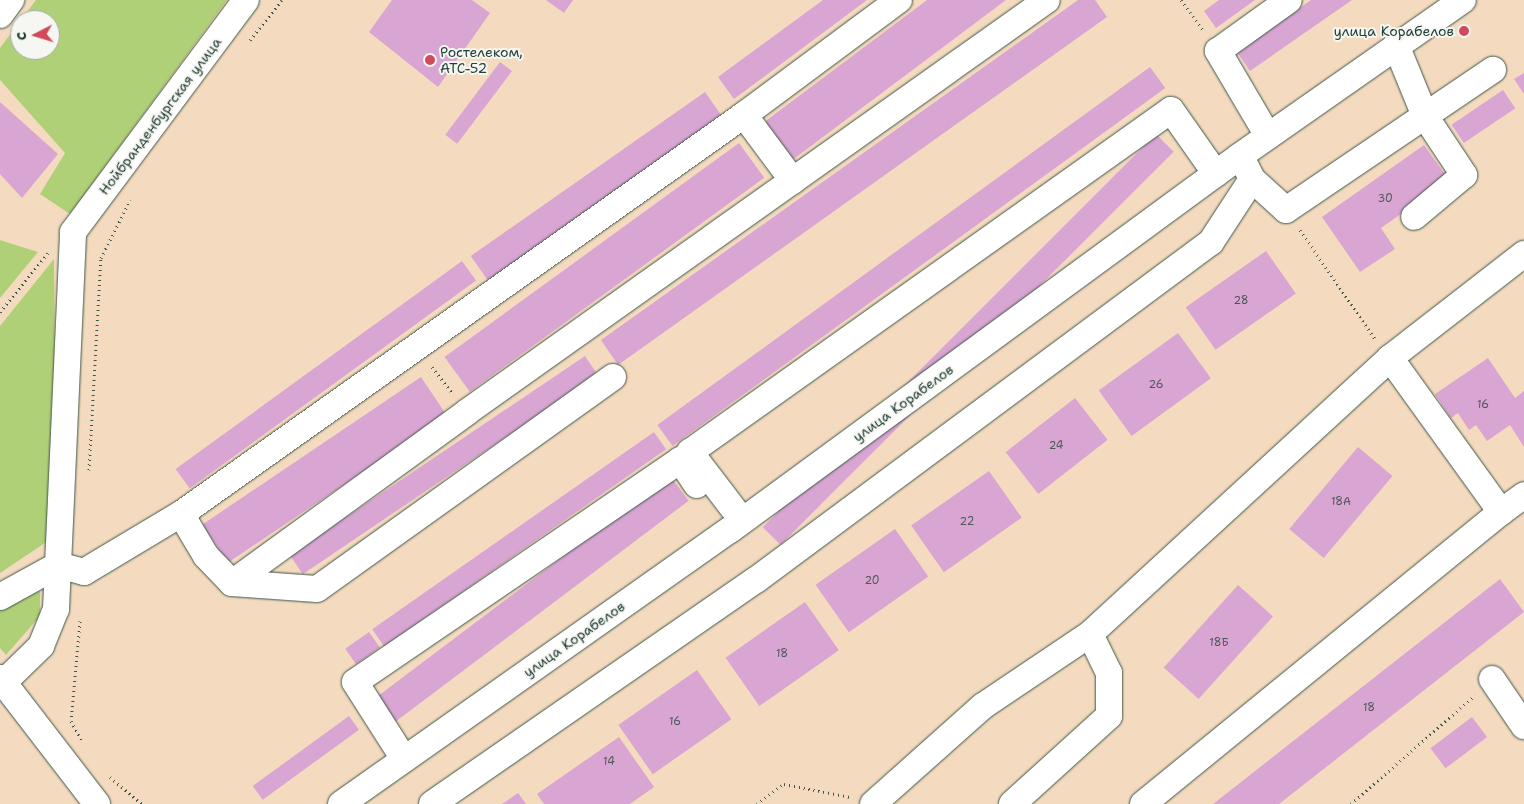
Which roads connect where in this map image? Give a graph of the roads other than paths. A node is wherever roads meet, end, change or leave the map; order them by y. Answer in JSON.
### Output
{"nodes":[{"id":1,"x":11,"y":0,"type":"edge"},
{"id":2,"x":246,"y":0,"type":"edge"},
{"id":3,"x":899,"y":0,"type":"edge"},
{"id":4,"x":1047,"y":0,"type":"edge"},
{"id":5,"x":1289,"y":0,"type":"edge"},
{"id":6,"x":1463,"y":0,"type":"edge"},
{"id":7,"x":0,"y":15,"type":"edge"},
{"id":8,"x":1396,"y":45,"type":"junction"},
{"id":9,"x":1493,"y":70,"type":"dead end"},
{"id":10,"x":744,"y":115,"type":"junction"},
{"id":11,"x":1425,"y":116,"type":"junction"},
{"id":12,"x":1268,"y":136,"type":"junction"},
{"id":13,"x":1240,"y":156,"type":"junction"},
{"id":14,"x":1216,"y":174,"type":"junction"},
{"id":15,"x":1252,"y":179,"type":"junction"},
{"id":16,"x":793,"y":181,"type":"junction"},
{"id":17,"x":1414,"y":217,"type":"dead end"},
{"id":18,"x":1521,"y":262,"type":"edge"},
{"id":19,"x":1390,"y":358,"type":"junction"},
{"id":20,"x":613,"y":378,"type":"dead end"},
{"id":21,"x":1524,"y":495,"type":"edge"},
{"id":22,"x":1500,"y":512,"type":"junction"},
{"id":23,"x":181,"y":514,"type":"junction"},
{"id":24,"x":736,"y":525,"type":"junction"},
{"id":25,"x":58,"y":565,"type":"junction"},
{"id":26,"x":232,"y":583,"type":"junction"},
{"id":27,"x":0,"y":598,"type":"edge"},
{"id":28,"x":1090,"y":634,"type":"junction"},
{"id":29,"x":1492,"y":679,"type":"road end"},
{"id":30,"x":2,"y":680,"type":"edge"},
{"id":31,"x":1524,"y":726,"type":"edge"},
{"id":32,"x":404,"y":759,"type":"junction"},
{"id":33,"x":874,"y":803,"type":"edge"},
{"id":34,"x":97,"y":804,"type":"edge"},
{"id":35,"x":341,"y":804,"type":"edge"},
{"id":36,"x":432,"y":804,"type":"edge"},
{"id":37,"x":1012,"y":804,"type":"edge"},
{"id":38,"x":1143,"y":804,"type":"edge"}],
"edges":[{"from":1,"to":7,"type":"street"},
{"from":2,"to":25,"type":"street","name":"Нойбранденбургская улица"},
{"from":3,"to":10,"type":"street"},
{"from":4,"to":16,"type":"street"},
{"from":5,"to":12,"type":"street"},
{"from":6,"to":8,"type":"street","name":"улица Корабелов"},
{"from":8,"to":11,"type":"street"},
{"from":8,"to":12,"type":"street","name":"улица Корабелов"},
{"from":9,"to":11,"type":"street"},
{"from":10,"to":16,"type":"street"},
{"from":10,"to":23,"type":"street"},
{"from":11,"to":15,"type":"street"},
{"from":11,"to":17,"type":"street"},
{"from":12,"to":13,"type":"street","name":"улица Корабелов"},
{"from":13,"to":14,"type":"street","name":"улица Корабелов"},
{"from":13,"to":15,"type":"street"},
{"from":14,"to":24,"type":"street","name":"улица Корабелов"},
{"from":14,"to":24,"type":"street"},
{"from":15,"to":36,"type":"street"},
{"from":16,"to":26,"type":"street"},
{"from":18,"to":19,"type":"street"},
{"from":19,"to":22,"type":"street"},
{"from":19,"to":28,"type":"street"},
{"from":20,"to":26,"type":"street"},
{"from":21,"to":22,"type":"street"},
{"from":22,"to":38,"type":"street"},
{"from":23,"to":25,"type":"street"},
{"from":23,"to":26,"type":"street"},
{"from":24,"to":32,"type":"street","name":"улица Корабелов"},
{"from":24,"to":32,"type":"street"},
{"from":25,"to":27,"type":"street"},
{"from":25,"to":30,"type":"street"},
{"from":28,"to":33,"type":"street"},
{"from":28,"to":37,"type":"street"},
{"from":29,"to":31,"type":"street"},
{"from":30,"to":34,"type":"street"},
{"from":32,"to":35,"type":"street","name":"улица Корабелов"}]}
